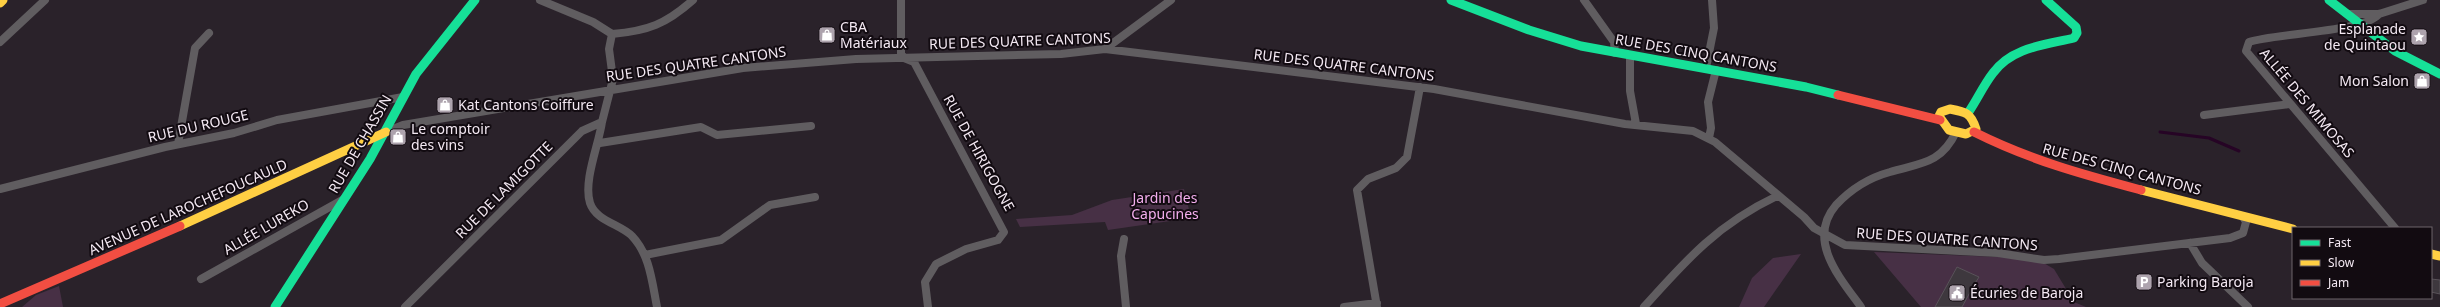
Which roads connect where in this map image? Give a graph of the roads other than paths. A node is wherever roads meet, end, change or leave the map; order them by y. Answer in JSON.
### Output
{"nodes":[{"id":1,"x":3,"y":0,"type":"edge"},
{"id":2,"x":44,"y":0,"type":"edge"},
{"id":3,"x":475,"y":0,"type":"edge"},
{"id":4,"x":540,"y":0,"type":"edge"},
{"id":5,"x":693,"y":0,"type":"edge"},
{"id":6,"x":901,"y":0,"type":"edge"},
{"id":7,"x":1171,"y":0,"type":"edge"},
{"id":8,"x":1451,"y":0,"type":"edge"},
{"id":9,"x":1584,"y":0,"type":"edge"},
{"id":10,"x":1712,"y":0,"type":"edge"},
{"id":11,"x":2046,"y":0,"type":"edge"},
{"id":12,"x":2329,"y":0,"type":"edge"},
{"id":13,"x":2423,"y":0,"type":"edge"},
{"id":14,"x":0,"y":3,"type":"edge"},
{"id":15,"x":2348,"y":14,"type":"junction"},
{"id":16,"x":2379,"y":14,"type":"junction"},
{"id":17,"x":2360,"y":23,"type":"junction"},
{"id":18,"x":209,"y":33,"type":"dead end"},
{"id":19,"x":612,"y":34,"type":"junction"},
{"id":20,"x":0,"y":42,"type":"edge"},
{"id":21,"x":1105,"y":49,"type":"junction"},
{"id":22,"x":1615,"y":53,"type":"junction"},
{"id":23,"x":1630,"y":55,"type":"junction"},
{"id":24,"x":904,"y":58,"type":"junction"},
{"id":25,"x":1706,"y":68,"type":"junction"},
{"id":26,"x":1716,"y":70,"type":"junction"},
{"id":27,"x":2440,"y":74,"type":"edge"},
{"id":28,"x":1420,"y":87,"type":"junction"},
{"id":29,"x":609,"y":89,"type":"junction"},
{"id":30,"x":404,"y":97,"type":"junction"},
{"id":31,"x":2290,"y":104,"type":"junction"},
{"id":32,"x":1968,"y":113,"type":"junction"},
{"id":33,"x":2204,"y":115,"type":"dead end"},
{"id":34,"x":1940,"y":120,"type":"junction"},
{"id":35,"x":602,"y":122,"type":"junction"},
{"id":36,"x":1636,"y":124,"type":"junction"},
{"id":37,"x":811,"y":126,"type":"dead end"},
{"id":38,"x":386,"y":132,"type":"junction"},
{"id":39,"x":1956,"y":132,"type":"junction"},
{"id":40,"x":1974,"y":132,"type":"junction"},
{"id":41,"x":1709,"y":138,"type":"junction"},
{"id":42,"x":600,"y":143,"type":"junction"},
{"id":43,"x":178,"y":144,"type":"junction"},
{"id":44,"x":0,"y":189,"type":"edge"},
{"id":45,"x":1777,"y":196,"type":"junction"},
{"id":46,"x":815,"y":197,"type":"dead end"},
{"id":47,"x":344,"y":199,"type":"junction"},
{"id":48,"x":2244,"y":217,"type":"junction"},
{"id":49,"x":2394,"y":227,"type":"edge"},
{"id":50,"x":2292,"y":229,"type":"edge"},
{"id":51,"x":1823,"y":233,"type":"junction"},
{"id":52,"x":1124,"y":239,"type":"dead end"},
{"id":53,"x":2190,"y":244,"type":"junction"},
{"id":54,"x":645,"y":254,"type":"junction"},
{"id":55,"x":201,"y":280,"type":"dead end"},
{"id":56,"x":11,"y":303,"type":"edge"},
{"id":57,"x":0,"y":304,"type":"edge"},
{"id":58,"x":1377,"y":305,"type":"edge"},
{"id":59,"x":275,"y":307,"type":"edge"},
{"id":60,"x":404,"y":307,"type":"edge"},
{"id":61,"x":657,"y":307,"type":"edge"},
{"id":62,"x":928,"y":307,"type":"edge"},
{"id":63,"x":1126,"y":307,"type":"edge"},
{"id":64,"x":1344,"y":307,"type":"edge"},
{"id":65,"x":1644,"y":307,"type":"edge"},
{"id":66,"x":1861,"y":307,"type":"edge"},
{"id":67,"x":2248,"y":307,"type":"edge"}],
"edges":[{"from":1,"to":14,"type":"street"},
{"from":2,"to":20,"type":"street"},
{"from":3,"to":30,"type":"street","name":"RUE DE CHASSIN"},
{"from":4,"to":19,"type":"street"},
{"from":5,"to":19,"type":"street"},
{"from":6,"to":24,"type":"street"},
{"from":7,"to":21,"type":"street"},
{"from":8,"to":22,"type":"street","name":"RUE DES CINQ CANTONS"},
{"from":9,"to":22,"type":"street"},
{"from":10,"to":25,"type":"street"},
{"from":11,"to":32,"type":"street"},
{"from":12,"to":15,"type":"street"},
{"from":13,"to":16,"type":"street"},
{"from":15,"to":16,"type":"street"},
{"from":15,"to":17,"type":"street"},
{"from":16,"to":17,"type":"street"},
{"from":17,"to":27,"type":"street"},
{"from":17,"to":31,"type":"street","name":"ALLÉE DES MIMOSAS"},
{"from":18,"to":43,"type":"street"},
{"from":19,"to":29,"type":"street"},
{"from":21,"to":24,"type":"street","name":"RUE DES QUATRE CANTONS"},
{"from":21,"to":28,"type":"street","name":"RUE DES QUATRE CANTONS"},
{"from":22,"to":23,"type":"street","name":"RUE DES CINQ CANTONS"},
{"from":23,"to":25,"type":"street","name":"RUE DES CINQ CANTONS"},
{"from":23,"to":36,"type":"street"},
{"from":24,"to":29,"type":"street","name":"RUE DES QUATRE CANTONS"},
{"from":24,"to":62,"type":"street","name":"RUE DE HIRIGOGNE"},
{"from":25,"to":26,"type":"street","name":"RUE DES CINQ CANTONS"},
{"from":26,"to":34,"type":"street","name":"RUE DES CINQ CANTONS"},
{"from":26,"to":41,"type":"street"},
{"from":28,"to":36,"type":"street","name":"RUE DES QUATRE CANTONS"},
{"from":28,"to":58,"type":"street"},
{"from":29,"to":35,"type":"street"},
{"from":29,"to":38,"type":"street","name":"RUE DES QUATRE CANTONS"},
{"from":30,"to":38,"type":"street","name":"RUE DE CHASSIN"},
{"from":30,"to":43,"type":"street","name":"RUE DU ROUGE"},
{"from":31,"to":33,"type":"street"},
{"from":31,"to":49,"type":"street","name":"ALLÉE DES MIMOSAS"},
{"from":32,"to":34,"type":"street"},
{"from":32,"to":40,"type":"street"},
{"from":34,"to":39,"type":"street"},
{"from":35,"to":42,"type":"street"},
{"from":35,"to":60,"type":"street","name":"RUE DE LAMIGOTTE"},
{"from":36,"to":41,"type":"street","name":"RUE DES QUATRE CANTONS"},
{"from":37,"to":42,"type":"street"},
{"from":38,"to":47,"type":"street","name":"RUE DE CHASSIN"},
{"from":38,"to":56,"type":"street","name":"AVENUE DE LAROCHEFOUCAULD"},
{"from":39,"to":40,"type":"street"},
{"from":39,"to":51,"type":"street"},
{"from":40,"to":48,"type":"street","name":"RUE DES CINQ CANTONS"},
{"from":41,"to":45,"type":"street","name":"RUE DES QUATRE CANTONS"},
{"from":42,"to":54,"type":"street"},
{"from":43,"to":44,"type":"street","name":"RUE DU ROUGE"},
{"from":45,"to":51,"type":"street","name":"RUE DES QUATRE CANTONS"},
{"from":45,"to":65,"type":"street"},
{"from":46,"to":54,"type":"street"},
{"from":47,"to":55,"type":"street","name":"ALLÉE LUREKO"},
{"from":47,"to":59,"type":"street","name":"RUE DE CHASSIN"},
{"from":48,"to":50,"type":"street","name":"RUE DES CINQ CANTONS"},
{"from":48,"to":53,"type":"street","name":"RUE DES QUATRE CANTONS"},
{"from":51,"to":53,"type":"street","name":"RUE DES QUATRE CANTONS"},
{"from":51,"to":66,"type":"street"},
{"from":52,"to":63,"type":"street"},
{"from":53,"to":67,"type":"street"},
{"from":54,"to":61,"type":"street"},
{"from":56,"to":57,"type":"street","name":"AVENUE DE LAROCHEFOUCAULD"},
{"from":58,"to":64,"type":"street"}]}
